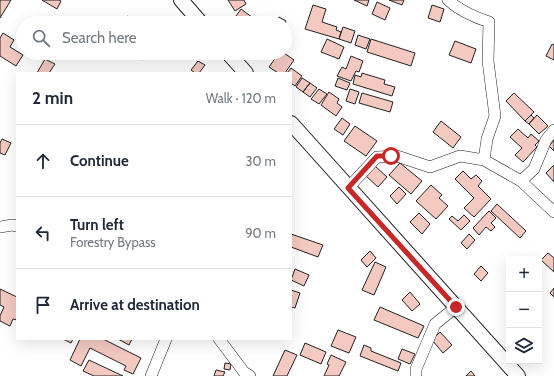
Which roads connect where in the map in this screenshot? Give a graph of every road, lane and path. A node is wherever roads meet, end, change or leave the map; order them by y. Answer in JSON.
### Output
{"nodes":[{"id":1,"x":181,"y":0,"type":"edge"},
{"id":2,"x":448,"y":0,"type":"edge"},
{"id":3,"x":195,"y":16,"type":"edge"},
{"id":4,"x":234,"y":60,"type":"edge"},
{"id":5,"x":245,"y":72,"type":"edge"},
{"id":6,"x":292,"y":124,"type":"edge"},
{"id":7,"x":554,"y":130,"type":"edge"},
{"id":8,"x":484,"y":160,"type":"junction"},
{"id":9,"x":521,"y":181,"type":"junction"},
{"id":10,"x":348,"y":188,"type":"junction"},
{"id":11,"x":554,"y":212,"type":"edge"},
{"id":12,"x":16,"y":226,"type":"edge"},
{"id":13,"x":0,"y":227,"type":"edge"},
{"id":14,"x":456,"y":307,"type":"junction"},
{"id":15,"x":166,"y":340,"type":"edge"},
{"id":16,"x":220,"y":340,"type":"edge"},
{"id":17,"x":414,"y":374,"type":"edge"},
{"id":18,"x":152,"y":376,"type":"edge"},
{"id":19,"x":250,"y":376,"type":"edge"},
{"id":20,"x":518,"y":376,"type":"edge"}],
"edges":[{"from":1,"to":3,"type":"street"},
{"from":2,"to":8,"type":"street"},
{"from":4,"to":5,"type":"street"},
{"from":6,"to":10,"type":"street"},
{"from":7,"to":9,"type":"street"},
{"from":8,"to":9,"type":"street"},
{"from":8,"to":10,"type":"street"},
{"from":9,"to":11,"type":"street"},
{"from":10,"to":14,"type":"street"},
{"from":12,"to":13,"type":"street"},
{"from":14,"to":17,"type":"street"},
{"from":14,"to":20,"type":"street"},
{"from":15,"to":18,"type":"street"},
{"from":16,"to":19,"type":"street"}]}
